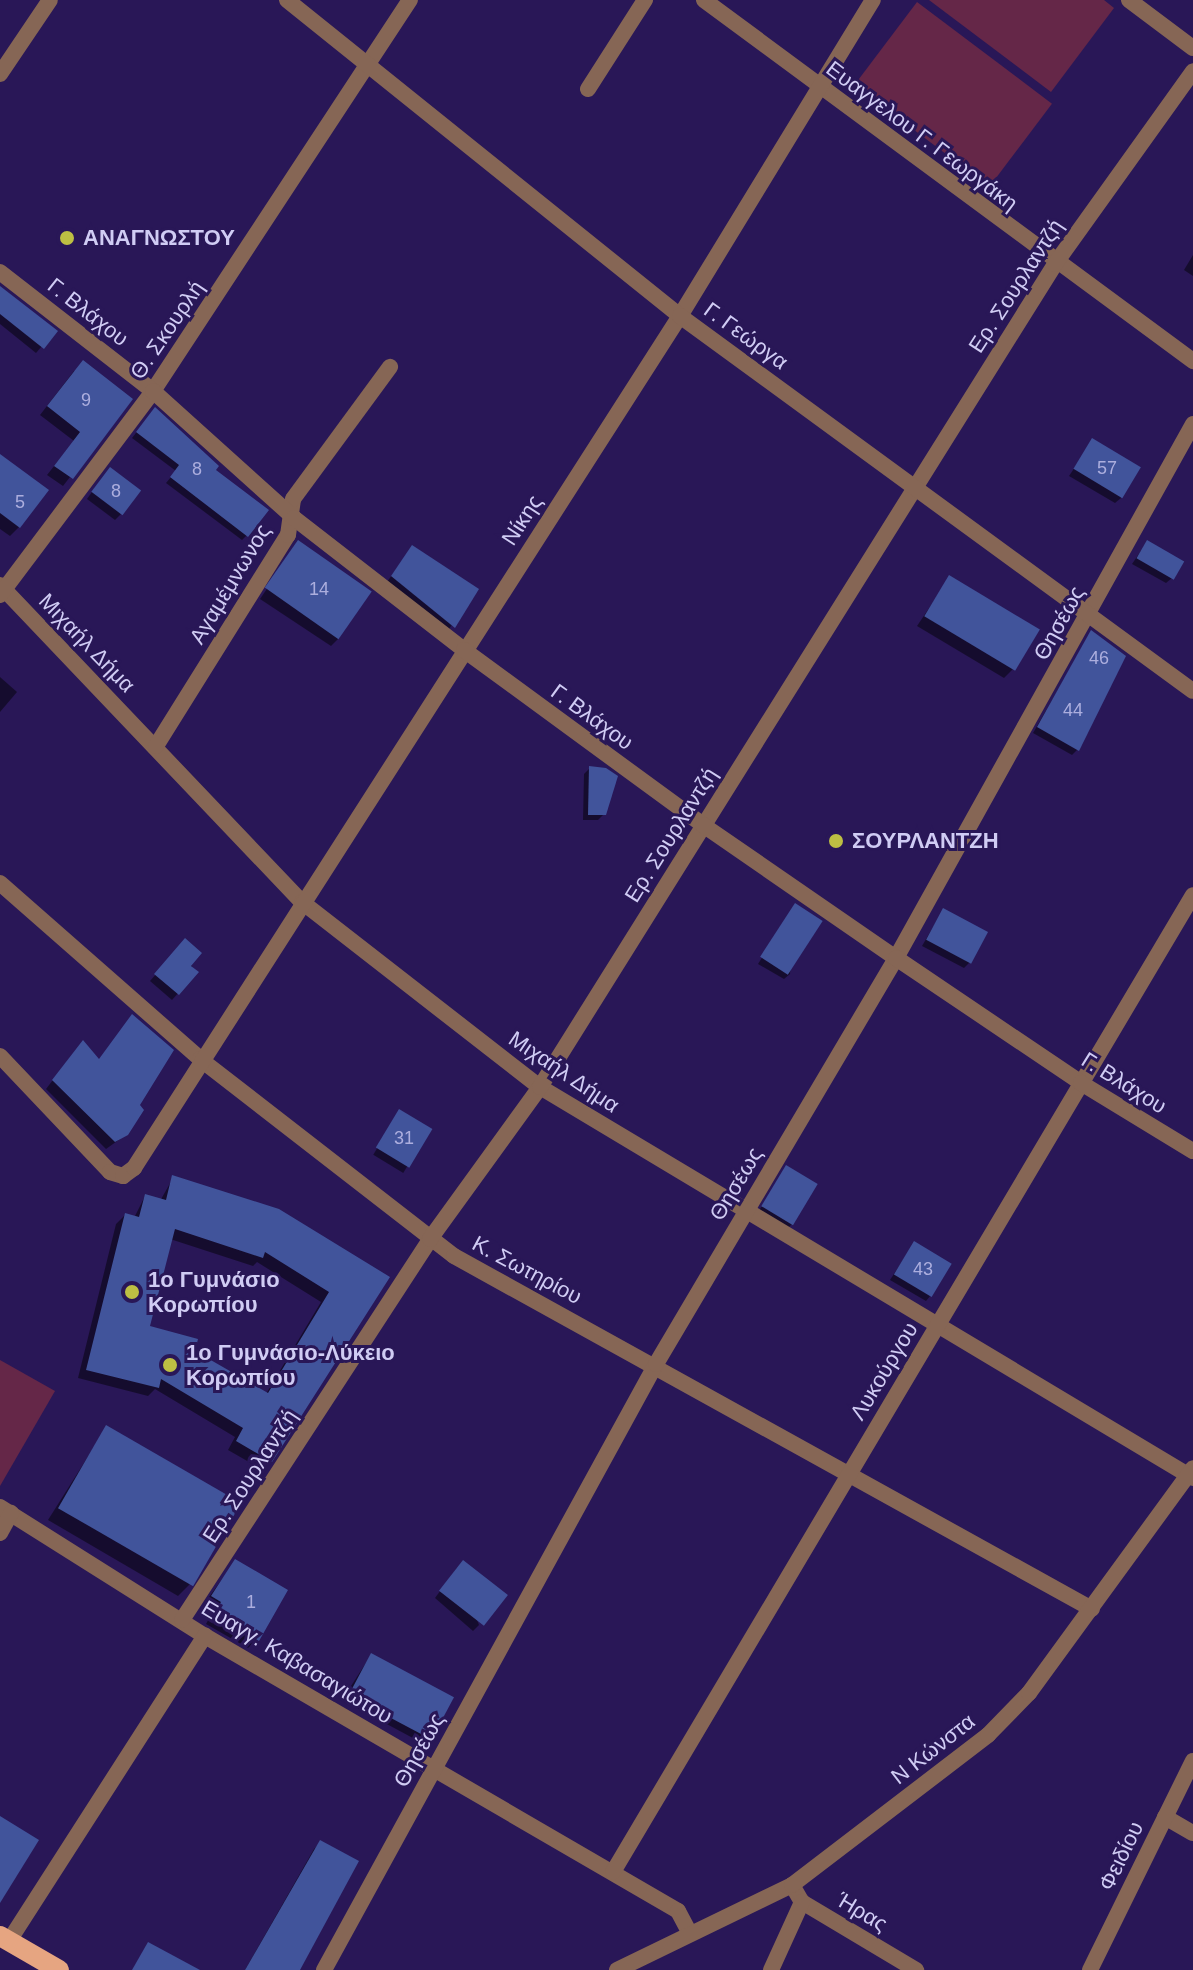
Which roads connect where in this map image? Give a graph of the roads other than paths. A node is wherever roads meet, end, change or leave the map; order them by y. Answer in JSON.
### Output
{"nodes":[{"id":1,"x":50,"y":0,"type":"edge"},
{"id":2,"x":287,"y":0,"type":"edge"},
{"id":3,"x":410,"y":0,"type":"edge"},
{"id":4,"x":645,"y":0,"type":"edge"},
{"id":5,"x":704,"y":0,"type":"edge"},
{"id":6,"x":873,"y":0,"type":"edge"},
{"id":7,"x":1129,"y":0,"type":"edge"},
{"id":8,"x":1193,"y":48,"type":"edge"},
{"id":9,"x":370,"y":63,"type":"junction"},
{"id":10,"x":1193,"y":71,"type":"edge"},
{"id":11,"x":0,"y":74,"type":"edge"},
{"id":12,"x":817,"y":85,"type":"junction"},
{"id":13,"x":588,"y":89,"type":"dead end"},
{"id":14,"x":1055,"y":264,"type":"junction"},
{"id":15,"x":0,"y":272,"type":"edge"},
{"id":16,"x":680,"y":316,"type":"junction"},
{"id":17,"x":1193,"y":361,"type":"edge"},
{"id":18,"x":390,"y":367,"type":"dead end"},
{"id":19,"x":153,"y":391,"type":"junction"},
{"id":20,"x":1193,"y":424,"type":"edge"},
{"id":21,"x":915,"y":484,"type":"junction"},
{"id":22,"x":294,"y":518,"type":"junction"},
{"id":23,"x":1,"y":590,"type":"edge"},
{"id":24,"x":1089,"y":615,"type":"junction"},
{"id":25,"x":464,"y":650,"type":"junction"},
{"id":26,"x":1193,"y":691,"type":"edge"},
{"id":27,"x":156,"y":746,"type":"junction"},
{"id":28,"x":703,"y":825,"type":"junction"},
{"id":29,"x":0,"y":883,"type":"edge"},
{"id":30,"x":1193,"y":895,"type":"edge"},
{"id":31,"x":302,"y":902,"type":"junction"},
{"id":32,"x":896,"y":958,"type":"junction"},
{"id":33,"x":0,"y":1056,"type":"edge"},
{"id":34,"x":200,"y":1059,"type":"junction"},
{"id":35,"x":1081,"y":1083,"type":"junction"},
{"id":36,"x":540,"y":1087,"type":"junction"},
{"id":37,"x":1193,"y":1151,"type":"edge"},
{"id":38,"x":744,"y":1213,"type":"junction"},
{"id":39,"x":430,"y":1239,"type":"junction"},
{"id":40,"x":937,"y":1324,"type":"junction"},
{"id":41,"x":656,"y":1364,"type":"junction"},
{"id":42,"x":848,"y":1473,"type":"junction"},
{"id":43,"x":1191,"y":1474,"type":"edge"},
{"id":44,"x":6,"y":1510,"type":"edge"},
{"id":45,"x":0,"y":1533,"type":"edge"},
{"id":46,"x":1092,"y":1609,"type":"junction"},
{"id":47,"x":182,"y":1620,"type":"junction"},
{"id":48,"x":205,"y":1636,"type":"junction"},
{"id":49,"x":1193,"y":1761,"type":"edge"},
{"id":50,"x":434,"y":1768,"type":"junction"},
{"id":51,"x":1165,"y":1817,"type":"junction"},
{"id":52,"x":1193,"y":1833,"type":"edge"},
{"id":53,"x":613,"y":1872,"type":"junction"},
{"id":54,"x":792,"y":1885,"type":"junction"},
{"id":55,"x":802,"y":1902,"type":"junction"},
{"id":56,"x":689,"y":1932,"type":"junction"},
{"id":57,"x":5,"y":1939,"type":"edge"},
{"id":58,"x":59,"y":1970,"type":"edge"},
{"id":59,"x":324,"y":1970,"type":"edge"},
{"id":60,"x":617,"y":1970,"type":"edge"},
{"id":61,"x":771,"y":1970,"type":"edge"},
{"id":62,"x":916,"y":1970,"type":"edge"},
{"id":63,"x":1090,"y":1970,"type":"edge"}],
"edges":[{"from":1,"to":11,"type":"street"},
{"from":2,"to":9,"type":"street","name":"Γ. Γεώργα"},
{"from":3,"to":9,"type":"street","name":"Θ. Σκουρλή"},
{"from":4,"to":13,"type":"street"},
{"from":5,"to":12,"type":"street","name":"Ευαγγελου Γ. Γεωργάκη"},
{"from":6,"to":12,"type":"street","name":"Νίκης"},
{"from":7,"to":8,"type":"street"},
{"from":9,"to":16,"type":"street","name":"Γ. Γεώργα"},
{"from":9,"to":19,"type":"street","name":"Θ. Σκουρλή"},
{"from":10,"to":14,"type":"street","name":"Ερ. Σουρλαντζή"},
{"from":12,"to":14,"type":"street","name":"Ευαγγελου Γ. Γεωργάκη"},
{"from":12,"to":16,"type":"street","name":"Νίκης"},
{"from":14,"to":17,"type":"street","name":"Ευαγγελου Γ. Γεωργάκη"},
{"from":14,"to":21,"type":"street","name":"Ερ. Σουρλαντζή"},
{"from":15,"to":19,"type":"street","name":"Γ. Βλάχου"},
{"from":16,"to":21,"type":"street","name":"Γ. Γεώργα"},
{"from":16,"to":25,"type":"street","name":"Νίκης"},
{"from":18,"to":22,"type":"street","name":"Αγαμέμνωνος"},
{"from":19,"to":22,"type":"street","name":"Γ. Βλάχου"},
{"from":19,"to":23,"type":"street","name":"Θ. Σκουρλή"},
{"from":20,"to":24,"type":"street","name":"Θησέως"},
{"from":21,"to":24,"type":"street","name":"Γ. Γεώργα"},
{"from":21,"to":28,"type":"street","name":"Ερ. Σουρλαντζή"},
{"from":22,"to":25,"type":"street","name":"Γ. Βλάχου"},
{"from":22,"to":27,"type":"street","name":"Αγαμέμνωνος"},
{"from":23,"to":27,"type":"street","name":"Μιχαήλ Δήμα"},
{"from":24,"to":26,"type":"street","name":"Γ. Γεώργα"},
{"from":24,"to":32,"type":"street","name":"Θησέως"},
{"from":25,"to":28,"type":"street","name":"Γ. Βλάχου"},
{"from":25,"to":31,"type":"street","name":"Νίκης"},
{"from":27,"to":31,"type":"street","name":"Μιχαήλ Δήμα"},
{"from":28,"to":32,"type":"street","name":"Γ. Βλάχου"},
{"from":28,"to":36,"type":"street","name":"Ερ. Σουρλαντζή"},
{"from":29,"to":34,"type":"street","name":"Κ. Σωτηρίου"},
{"from":30,"to":35,"type":"street","name":"Λυκούργου"},
{"from":31,"to":34,"type":"street","name":"Νίκης"},
{"from":31,"to":36,"type":"street","name":"Μιχαήλ Δήμα"},
{"from":32,"to":35,"type":"street","name":"Γ. Βλάχου"},
{"from":32,"to":38,"type":"street","name":"Θησέως"},
{"from":33,"to":34,"type":"street","name":"Νίκης"},
{"from":34,"to":39,"type":"street","name":"Κ. Σωτηρίου"},
{"from":35,"to":37,"type":"street","name":"Γ. Βλάχου"},
{"from":35,"to":40,"type":"street","name":"Λυκούργου"},
{"from":36,"to":38,"type":"street","name":"Μιχαήλ Δήμα"},
{"from":36,"to":39,"type":"street","name":"Ερ. Σουρλαντζή"},
{"from":38,"to":40,"type":"street","name":"Μιχαήλ Δήμα"},
{"from":38,"to":41,"type":"street","name":"Θησέως"},
{"from":39,"to":41,"type":"street","name":"Κ. Σωτηρίου"},
{"from":39,"to":47,"type":"street","name":"Ερ. Σουρλαντζή"},
{"from":40,"to":42,"type":"street","name":"Λυκούργου"},
{"from":40,"to":43,"type":"street","name":"Μιχαήλ Δήμα"},
{"from":41,"to":42,"type":"street","name":"Κ. Σωτηρίου"},
{"from":41,"to":50,"type":"street","name":"Θησέως"},
{"from":42,"to":46,"type":"street","name":"Κ. Σωτηρίου"},
{"from":42,"to":53,"type":"street","name":"Λυκούργου"},
{"from":43,"to":46,"type":"street","name":"Ν Κώνστα"},
{"from":44,"to":45,"type":"street"},
{"from":44,"to":47,"type":"street","name":"Ευαγγ. Καβασαγιώτου"},
{"from":46,"to":54,"type":"street","name":"Ν Κώνστα"},
{"from":47,"to":48,"type":"street","name":"Ευαγγ. Καβασαγιώτου"},
{"from":48,"to":50,"type":"street","name":"Ευαγγ. Καβασαγιώτου"},
{"from":48,"to":57,"type":"street"},
{"from":49,"to":51,"type":"street","name":"Φειδίου"},
{"from":50,"to":53,"type":"street","name":"Ευαγγ. Καβασαγιώτου"},
{"from":50,"to":59,"type":"street","name":"Θησέως"},
{"from":51,"to":52,"type":"street"},
{"from":51,"to":63,"type":"street","name":"Φειδίου"},
{"from":53,"to":56,"type":"street","name":"Ευαγγ. Καβασαγιώτου"},
{"from":54,"to":55,"type":"street","name":"Ήρας"},
{"from":54,"to":56,"type":"street","name":"Ν Κώνστα"},
{"from":55,"to":61,"type":"street"},
{"from":55,"to":62,"type":"street","name":"Ήρας"},
{"from":56,"to":60,"type":"street","name":"Ν Κώνστα"},
{"from":57,"to":58,"type":"main road"}]}
